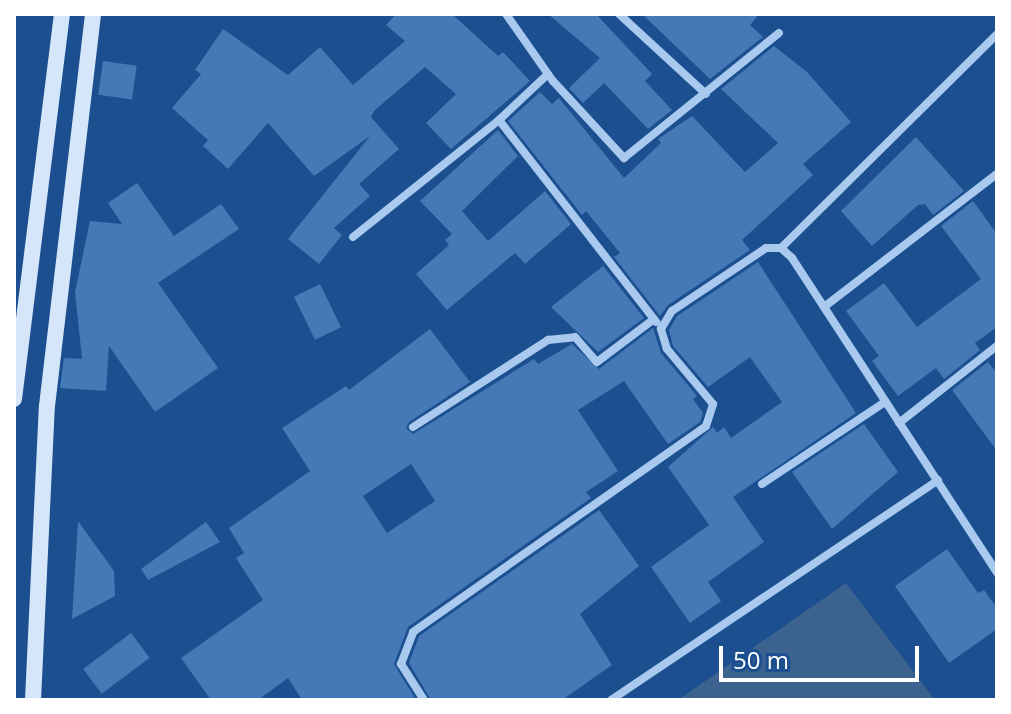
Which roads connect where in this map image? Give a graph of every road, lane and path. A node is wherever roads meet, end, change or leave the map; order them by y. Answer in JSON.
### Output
{"nodes":[{"id":1,"x":62,"y":14,"type":"edge"},
{"id":2,"x":93,"y":14,"type":"edge"},
{"id":3,"x":506,"y":14,"type":"edge"},
{"id":4,"x":619,"y":14,"type":"edge"},
{"id":5,"x":779,"y":33,"type":"dead end"},
{"id":6,"x":997,"y":34,"type":"edge"},
{"id":7,"x":548,"y":74,"type":"junction"},
{"id":8,"x":706,"y":94,"type":"junction"},
{"id":9,"x":499,"y":120,"type":"junction"},
{"id":10,"x":997,"y":174,"type":"edge"},
{"id":11,"x":353,"y":237,"type":"dead end"},
{"id":12,"x":781,"y":248,"type":"junction"},
{"id":13,"x":824,"y":307,"type":"junction"},
{"id":14,"x":654,"y":319,"type":"junction"},
{"id":15,"x":661,"y":329,"type":"junction"},
{"id":16,"x":997,"y":346,"type":"edge"},
{"id":17,"x":14,"y":399,"type":"edge"},
{"id":18,"x":885,"y":402,"type":"junction"},
{"id":19,"x":899,"y":423,"type":"junction"},
{"id":20,"x":413,"y":427,"type":"dead end"},
{"id":21,"x":938,"y":480,"type":"junction"},
{"id":22,"x":762,"y":484,"type":"dead end"},
{"id":23,"x":997,"y":573,"type":"edge"},
{"id":24,"x":33,"y":700,"type":"edge"},
{"id":25,"x":424,"y":700,"type":"edge"},
{"id":26,"x":611,"y":700,"type":"edge"}],
"edges":[{"from":1,"to":17,"type":"main road"},
{"from":2,"to":24,"type":"main road"},
{"from":3,"to":7,"type":"street"},
{"from":4,"to":8,"type":"street"},
{"from":5,"to":8,"type":"street"},
{"from":6,"to":12,"type":"street"},
{"from":7,"to":8,"type":"street"},
{"from":7,"to":9,"type":"street"},
{"from":9,"to":11,"type":"street"},
{"from":9,"to":14,"type":"street"},
{"from":10,"to":13,"type":"street"},
{"from":12,"to":13,"type":"street"},
{"from":12,"to":15,"type":"street"},
{"from":13,"to":18,"type":"street"},
{"from":14,"to":15,"type":"street"},
{"from":14,"to":20,"type":"street"},
{"from":15,"to":25,"type":"street"},
{"from":16,"to":19,"type":"street"},
{"from":18,"to":19,"type":"street"},
{"from":18,"to":22,"type":"street"},
{"from":19,"to":21,"type":"street"},
{"from":21,"to":23,"type":"street"},
{"from":21,"to":26,"type":"street"}]}
